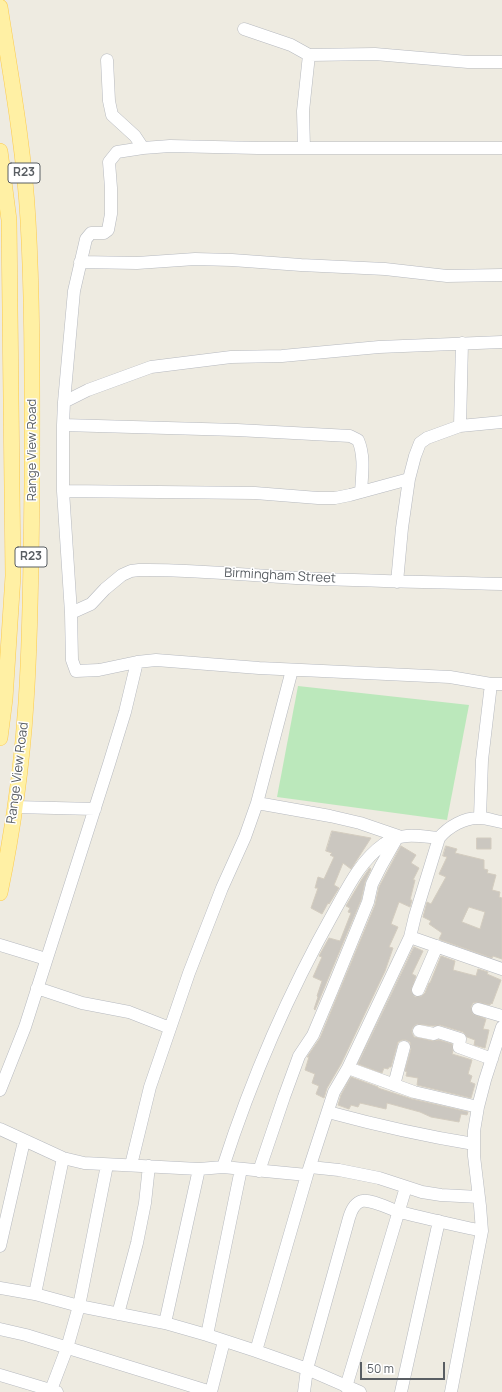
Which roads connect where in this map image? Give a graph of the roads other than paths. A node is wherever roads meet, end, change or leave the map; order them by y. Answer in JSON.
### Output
{"nodes":[{"id":1,"x":0,"y":7,"type":"edge"},
{"id":2,"x":244,"y":29,"type":"dead end"},
{"id":3,"x":309,"y":55,"type":"junction"},
{"id":4,"x":107,"y":60,"type":"dead end"},
{"id":5,"x":502,"y":62,"type":"edge"},
{"id":6,"x":143,"y":148,"type":"junction"},
{"id":7,"x":304,"y":148,"type":"junction"},
{"id":8,"x":502,"y":148,"type":"edge"},
{"id":9,"x":0,"y":151,"type":"edge"},
{"id":10,"x":80,"y":262,"type":"junction"},
{"id":11,"x":502,"y":275,"type":"edge"},
{"id":12,"x":502,"y":342,"type":"edge"},
{"id":13,"x":462,"y":343,"type":"junction"},
{"id":14,"x":64,"y":402,"type":"junction"},
{"id":15,"x":502,"y":422,"type":"edge"},
{"id":16,"x":63,"y":425,"type":"junction"},
{"id":17,"x":460,"y":426,"type":"junction"},
{"id":18,"x":409,"y":478,"type":"junction"},
{"id":19,"x":63,"y":491,"type":"junction"},
{"id":20,"x":361,"y":492,"type":"junction"},
{"id":21,"x":397,"y":582,"type":"junction"},
{"id":22,"x":502,"y":584,"type":"edge"},
{"id":23,"x":71,"y":613,"type":"junction"},
{"id":24,"x":137,"y":662,"type":"junction"},
{"id":25,"x":292,"y":670,"type":"junction"},
{"id":26,"x":496,"y":684,"type":"edge"},
{"id":27,"x":0,"y":738,"type":"edge"},
{"id":28,"x":257,"y":803,"type":"junction"},
{"id":29,"x":15,"y":808,"type":"junction"},
{"id":30,"x":95,"y":809,"type":"junction"},
{"id":31,"x":480,"y":817,"type":"junction"},
{"id":32,"x":502,"y":822,"type":"edge"},
{"id":33,"x":398,"y":836,"type":"junction"},
{"id":34,"x":439,"y":838,"type":"junction"},
{"id":35,"x":0,"y":893,"type":"edge"},
{"id":36,"x":410,"y":937,"type":"junction"},
{"id":37,"x":0,"y":945,"type":"edge"},
{"id":38,"x":437,"y":946,"type":"junction"},
{"id":39,"x":46,"y":959,"type":"junction"},
{"id":40,"x":502,"y":969,"type":"edge"},
{"id":41,"x":37,"y":988,"type":"junction"},
{"id":42,"x":418,"y":990,"type":"dead end"},
{"id":43,"x":478,"y":1009,"type":"dead end"},
{"id":44,"x":502,"y":1016,"type":"edge"},
{"id":45,"x":170,"y":1028,"type":"junction"},
{"id":46,"x":502,"y":1028,"type":"edge"},
{"id":47,"x":419,"y":1031,"type":"dead end"},
{"id":48,"x":404,"y":1047,"type":"dead end"},
{"id":49,"x":492,"y":1059,"type":"junction"},
{"id":50,"x":348,"y":1068,"type":"junction"},
{"id":51,"x":394,"y":1085,"type":"junction"},
{"id":52,"x":0,"y":1090,"type":"edge"},
{"id":53,"x":478,"y":1107,"type":"junction"},
{"id":54,"x":328,"y":1112,"type":"junction"},
{"id":55,"x":0,"y":1130,"type":"edge"},
{"id":56,"x":24,"y":1141,"type":"junction"},
{"id":57,"x":474,"y":1144,"type":"junction"},
{"id":58,"x":63,"y":1158,"type":"junction"},
{"id":59,"x":107,"y":1165,"type":"junction"},
{"id":60,"x":131,"y":1165,"type":"junction"},
{"id":61,"x":149,"y":1166,"type":"junction"},
{"id":62,"x":223,"y":1167,"type":"junction"},
{"id":63,"x":199,"y":1169,"type":"junction"},
{"id":64,"x":242,"y":1169,"type":"junction"},
{"id":65,"x":259,"y":1171,"type":"junction"},
{"id":66,"x":308,"y":1172,"type":"junction"},
{"id":67,"x":406,"y":1187,"type":"junction"},
{"id":68,"x":479,"y":1197,"type":"junction"},
{"id":69,"x":399,"y":1211,"type":"junction"},
{"id":70,"x":439,"y":1221,"type":"junction"},
{"id":71,"x":482,"y":1231,"type":"junction"},
{"id":72,"x":0,"y":1246,"type":"edge"},
{"id":73,"x":0,"y":1288,"type":"edge"},
{"id":74,"x":35,"y":1294,"type":"junction"},
{"id":75,"x":79,"y":1306,"type":"junction"},
{"id":76,"x":118,"y":1314,"type":"junction"},
{"id":77,"x":165,"y":1323,"type":"junction"},
{"id":78,"x":0,"y":1329,"type":"edge"},
{"id":79,"x":207,"y":1335,"type":"junction"},
{"id":80,"x":224,"y":1340,"type":"junction"},
{"id":81,"x":67,"y":1348,"type":"junction"},
{"id":82,"x":256,"y":1350,"type":"junction"},
{"id":83,"x":307,"y":1369,"type":"junction"},
{"id":84,"x":0,"y":1375,"type":"edge"},
{"id":85,"x":346,"y":1387,"type":"junction"},
{"id":86,"x":54,"y":1391,"type":"edge"},
{"id":87,"x":211,"y":1392,"type":"edge"},
{"id":88,"x":304,"y":1392,"type":"edge"},
{"id":89,"x":360,"y":1392,"type":"edge"},
{"id":90,"x":401,"y":1392,"type":"edge"},
{"id":91,"x":451,"y":1392,"type":"edge"}],
"edges":[{"from":1,"to":29,"type":"main road","name":"Range View Road","number":"R23"},
{"from":2,"to":3,"type":"street"},
{"from":3,"to":5,"type":"street"},
{"from":3,"to":7,"type":"street"},
{"from":4,"to":6,"type":"street"},
{"from":6,"to":7,"type":"street"},
{"from":6,"to":10,"type":"street"},
{"from":7,"to":8,"type":"street"},
{"from":9,"to":27,"type":"main road","name":"Range View Road","number":"R23"},
{"from":10,"to":11,"type":"street"},
{"from":10,"to":14,"type":"street"},
{"from":12,"to":13,"type":"street"},
{"from":13,"to":14,"type":"street"},
{"from":13,"to":17,"type":"street"},
{"from":14,"to":16,"type":"street"},
{"from":15,"to":17,"type":"street"},
{"from":16,"to":19,"type":"street"},
{"from":16,"to":20,"type":"street"},
{"from":17,"to":18,"type":"street"},
{"from":18,"to":20,"type":"street"},
{"from":18,"to":21,"type":"street"},
{"from":19,"to":20,"type":"street"},
{"from":19,"to":23,"type":"street"},
{"from":21,"to":22,"type":"street","name":"Birmingham Street"},
{"from":21,"to":23,"type":"street","name":"Birmingham Street"},
{"from":23,"to":24,"type":"street"},
{"from":24,"to":25,"type":"street"},
{"from":24,"to":30,"type":"street"},
{"from":25,"to":26,"type":"street"},
{"from":25,"to":28,"type":"street"},
{"from":26,"to":31,"type":"street"},
{"from":28,"to":33,"type":"street"},
{"from":28,"to":45,"type":"street"},
{"from":29,"to":30,"type":"street"},
{"from":29,"to":35,"type":"main road","name":"Range View Road","number":"R23"},
{"from":30,"to":39,"type":"street"},
{"from":31,"to":32,"type":"street"},
{"from":31,"to":34,"type":"street"},
{"from":33,"to":34,"type":"street"},
{"from":33,"to":62,"type":"street"},
{"from":33,"to":65,"type":"street"},
{"from":34,"to":36,"type":"street"},
{"from":36,"to":38,"type":"street"},
{"from":36,"to":50,"type":"street"},
{"from":37,"to":39,"type":"street"},
{"from":38,"to":40,"type":"street"},
{"from":38,"to":42,"type":"street"},
{"from":39,"to":41,"type":"street"},
{"from":41,"to":45,"type":"street"},
{"from":41,"to":52,"type":"street"},
{"from":43,"to":44,"type":"street"},
{"from":45,"to":60,"type":"street"},
{"from":46,"to":49,"type":"street"},
{"from":47,"to":49,"type":"street"},
{"from":48,"to":51,"type":"street"},
{"from":49,"to":53,"type":"street"},
{"from":50,"to":51,"type":"street"},
{"from":50,"to":54,"type":"street"},
{"from":51,"to":53,"type":"street"},
{"from":53,"to":57,"type":"street"},
{"from":54,"to":57,"type":"street"},
{"from":54,"to":66,"type":"street"},
{"from":55,"to":56,"type":"street"},
{"from":56,"to":58,"type":"street"},
{"from":56,"to":72,"type":"street"},
{"from":57,"to":68,"type":"street"},
{"from":58,"to":59,"type":"street"},
{"from":58,"to":74,"type":"street"},
{"from":59,"to":60,"type":"street"},
{"from":59,"to":75,"type":"street"},
{"from":60,"to":61,"type":"street"},
{"from":61,"to":63,"type":"street"},
{"from":61,"to":76,"type":"street"},
{"from":62,"to":63,"type":"street"},
{"from":62,"to":64,"type":"street"},
{"from":63,"to":77,"type":"street"},
{"from":64,"to":65,"type":"street"},
{"from":64,"to":79,"type":"street"},
{"from":65,"to":66,"type":"street"},
{"from":66,"to":67,"type":"street"},
{"from":66,"to":82,"type":"street"},
{"from":67,"to":68,"type":"street"},
{"from":67,"to":69,"type":"street"},
{"from":68,"to":71,"type":"street"},
{"from":69,"to":70,"type":"street"},
{"from":69,"to":83,"type":"street"},
{"from":69,"to":85,"type":"street"},
{"from":70,"to":71,"type":"street"},
{"from":70,"to":90,"type":"street"},
{"from":71,"to":91,"type":"street"},
{"from":73,"to":74,"type":"street"},
{"from":74,"to":75,"type":"street"},
{"from":75,"to":76,"type":"street"},
{"from":75,"to":81,"type":"street"},
{"from":76,"to":77,"type":"street"},
{"from":77,"to":79,"type":"street"},
{"from":78,"to":81,"type":"street"},
{"from":79,"to":80,"type":"street"},
{"from":80,"to":82,"type":"street"},
{"from":80,"to":87,"type":"street"},
{"from":81,"to":86,"type":"street"},
{"from":81,"to":87,"type":"street"},
{"from":82,"to":83,"type":"street"},
{"from":83,"to":85,"type":"street"},
{"from":83,"to":88,"type":"street"},
{"from":84,"to":86,"type":"street"},
{"from":85,"to":89,"type":"street"}]}
